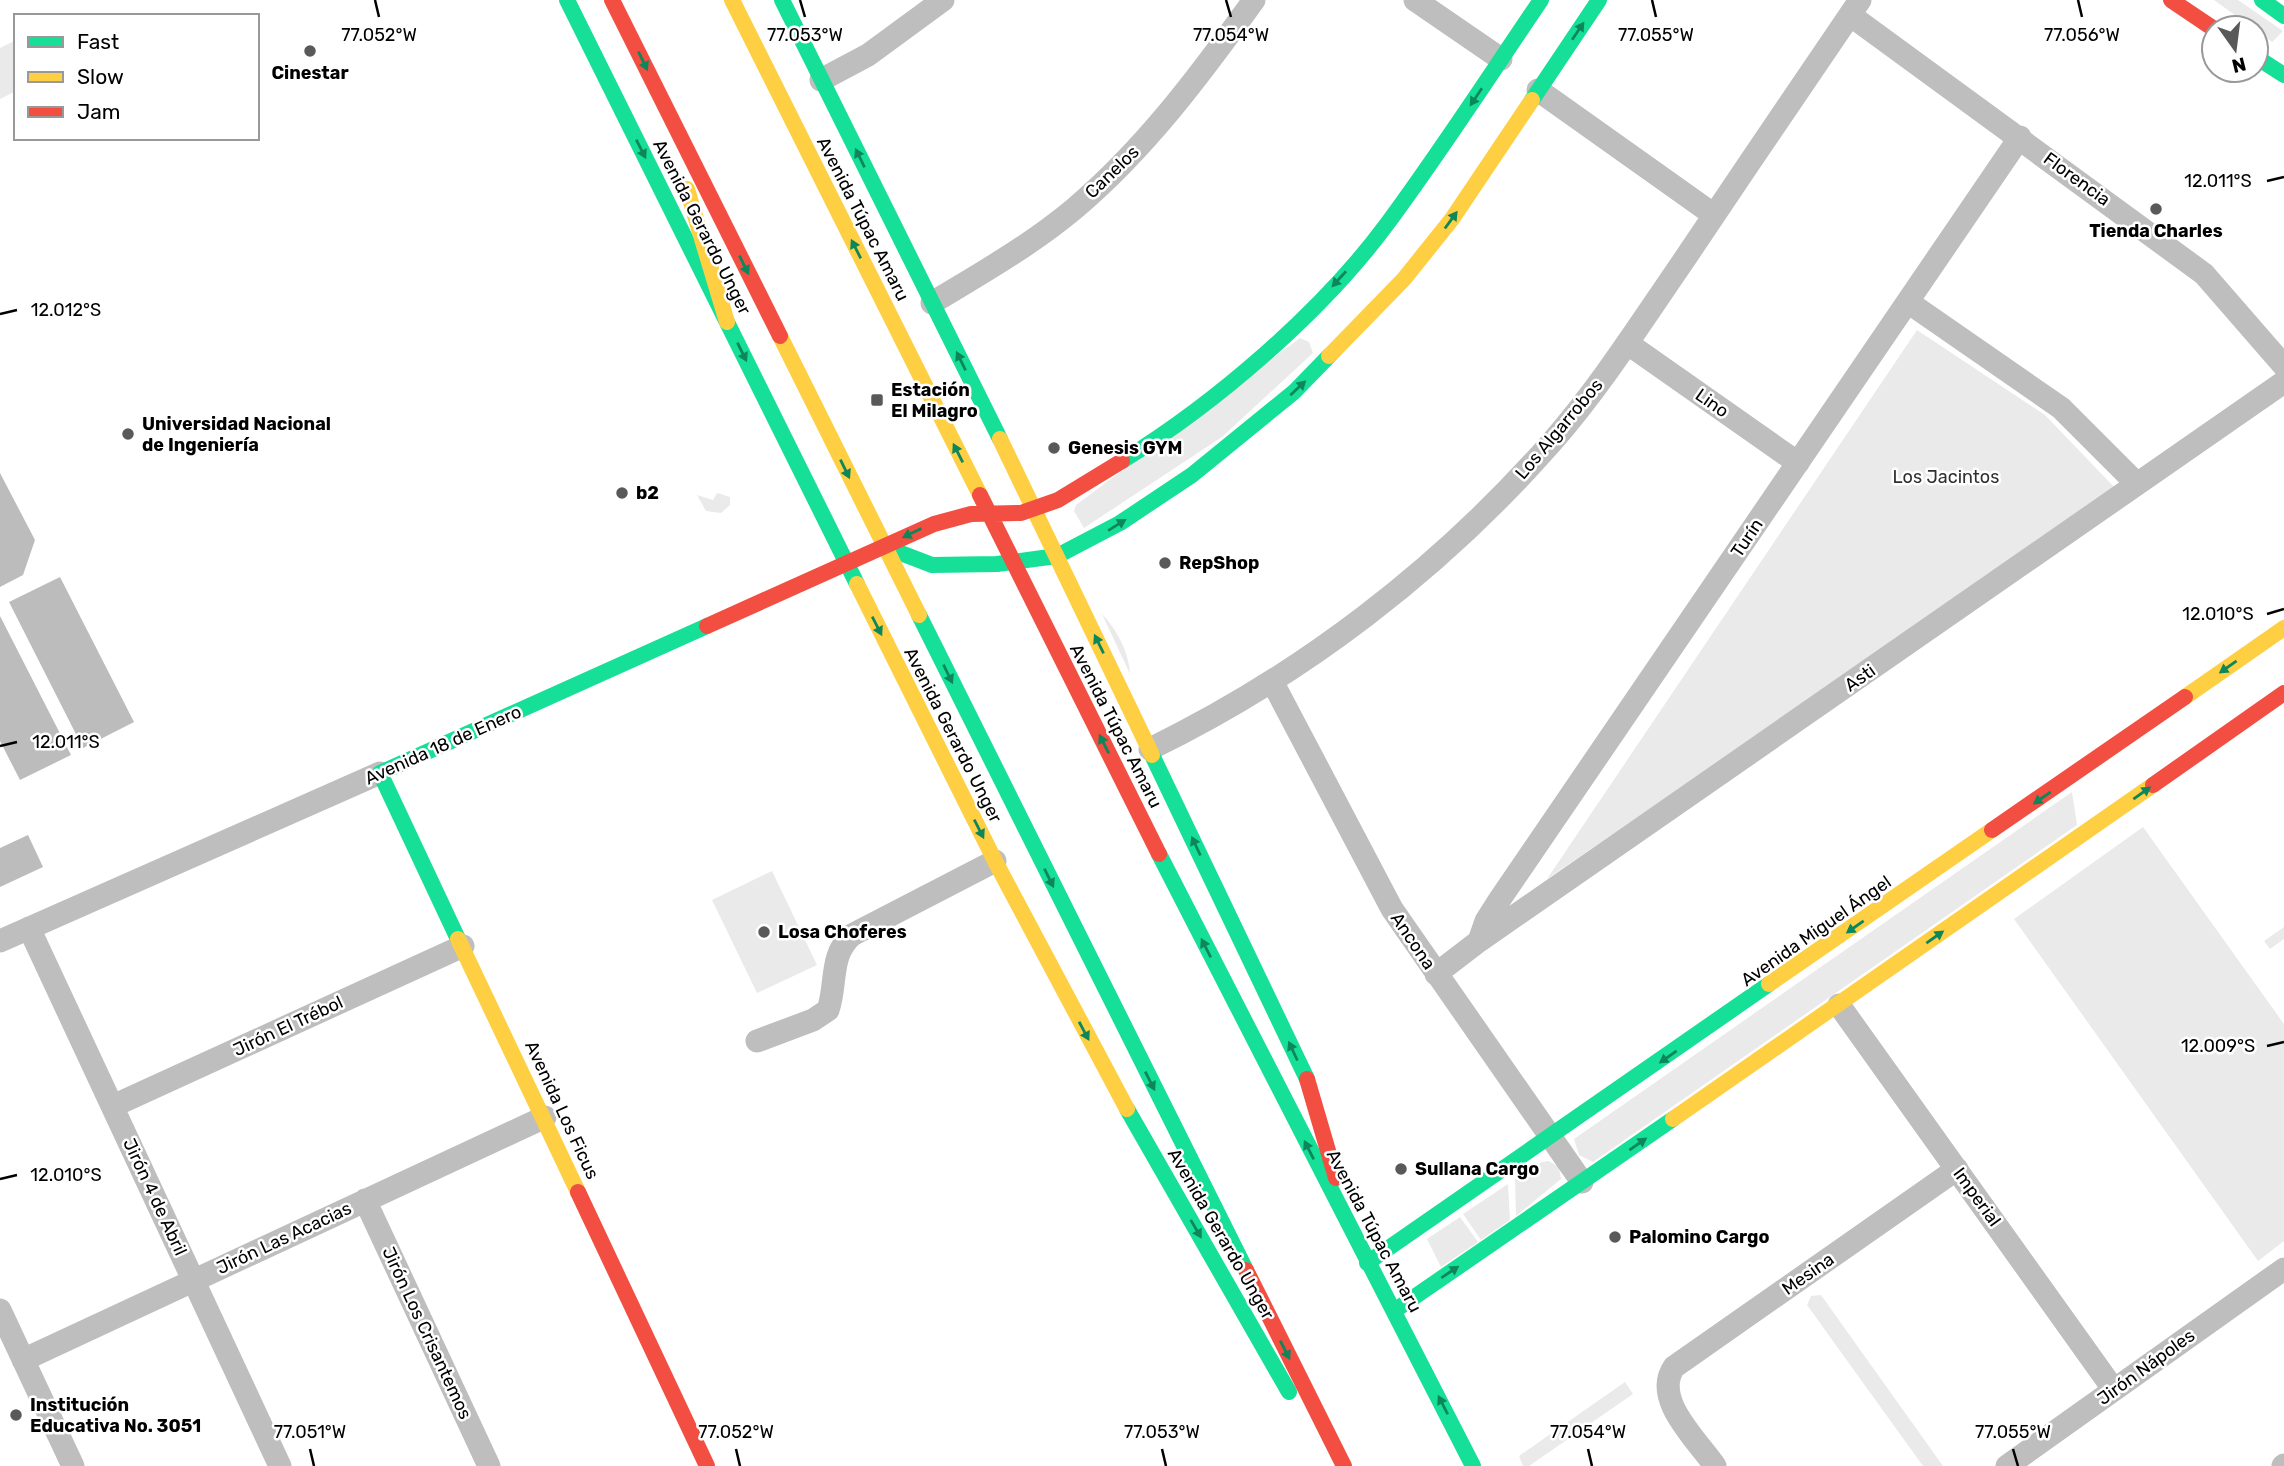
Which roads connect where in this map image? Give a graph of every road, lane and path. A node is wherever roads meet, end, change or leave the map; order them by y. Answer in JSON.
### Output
{"nodes":[{"id":1,"x":567,"y":0,"type":"edge"},
{"id":2,"x":612,"y":0,"type":"edge"},
{"id":3,"x":732,"y":0,"type":"edge"},
{"id":4,"x":782,"y":0,"type":"edge"},
{"id":5,"x":943,"y":0,"type":"edge"},
{"id":6,"x":1254,"y":0,"type":"edge"},
{"id":7,"x":1415,"y":0,"type":"edge"},
{"id":8,"x":1541,"y":0,"type":"edge"},
{"id":9,"x":1599,"y":0,"type":"edge"},
{"id":10,"x":2171,"y":0,"type":"edge"},
{"id":11,"x":2262,"y":0,"type":"edge"},
{"id":12,"x":1855,"y":7,"type":"edge"},
{"id":13,"x":2284,"y":16,"type":"edge"},
{"id":14,"x":2200,"y":20,"type":"edge"},
{"id":15,"x":1501,"y":59,"type":"junction"},
{"id":16,"x":821,"y":80,"type":"junction"},
{"id":17,"x":656,"y":88,"type":"junction"},
{"id":18,"x":1538,"y":90,"type":"junction"},
{"id":19,"x":2020,"y":137,"type":"junction"},
{"id":20,"x":1714,"y":215,"type":"junction"},
{"id":21,"x":1908,"y":302,"type":"junction"},
{"id":22,"x":932,"y":303,"type":"junction"},
{"id":23,"x":1324,"y":314,"type":"junction"},
{"id":24,"x":727,"y":322,"type":"junction"},
{"id":25,"x":1349,"y":338,"type":"junction"},
{"id":26,"x":1627,"y":343,"type":"junction"},
{"id":27,"x":2284,"y":366,"type":"edge"},
{"id":28,"x":2284,"y":382,"type":"edge"},
{"id":29,"x":1798,"y":463,"type":"junction"},
{"id":30,"x":2137,"y":484,"type":"junction"},
{"id":31,"x":1035,"y":510,"type":"junction"},
{"id":32,"x":989,"y":514,"type":"junction"},
{"id":33,"x":884,"y":547,"type":"junction"},
{"id":34,"x":1057,"y":556,"type":"junction"},
{"id":35,"x":1013,"y":563,"type":"junction"},
{"id":36,"x":846,"y":565,"type":"junction"},
{"id":37,"x":2284,"y":628,"type":"edge"},
{"id":38,"x":1273,"y":683,"type":"junction"},
{"id":39,"x":2284,"y":693,"type":"edge"},
{"id":40,"x":1150,"y":750,"type":"junction"},
{"id":41,"x":380,"y":773,"type":"junction"},
{"id":42,"x":996,"y":861,"type":"junction"},
{"id":43,"x":29,"y":928,"type":"junction"},
{"id":44,"x":0,"y":941,"type":"edge"},
{"id":45,"x":1479,"y":941,"type":"junction"},
{"id":46,"x":463,"y":946,"type":"junction"},
{"id":47,"x":1436,"y":974,"type":"junction"},
{"id":48,"x":1839,"y":1005,"type":"junction"},
{"id":49,"x":757,"y":1041,"type":"dead end"},
{"id":50,"x":113,"y":1106,"type":"junction"},
{"id":51,"x":544,"y":1117,"type":"junction"},
{"id":52,"x":1551,"y":1138,"type":"junction"},
{"id":53,"x":1957,"y":1169,"type":"junction"},
{"id":54,"x":1582,"y":1182,"type":"junction"},
{"id":55,"x":365,"y":1200,"type":"junction"},
{"id":56,"x":1352,"y":1233,"type":"junction"},
{"id":57,"x":1367,"y":1263,"type":"junction"},
{"id":58,"x":2284,"y":1269,"type":"edge"},
{"id":59,"x":194,"y":1280,"type":"junction"},
{"id":60,"x":0,"y":1310,"type":"edge"},
{"id":61,"x":1394,"y":1311,"type":"junction"},
{"id":62,"x":23,"y":1360,"type":"junction"},
{"id":63,"x":2115,"y":1390,"type":"junction"},
{"id":64,"x":73,"y":1466,"type":"edge"},
{"id":65,"x":281,"y":1466,"type":"edge"},
{"id":66,"x":489,"y":1466,"type":"edge"},
{"id":67,"x":707,"y":1466,"type":"edge"},
{"id":68,"x":1344,"y":1466,"type":"edge"},
{"id":69,"x":1473,"y":1466,"type":"edge"},
{"id":70,"x":1715,"y":1466,"type":"edge"},
{"id":71,"x":2007,"y":1466,"type":"edge"}],
"edges":[{"from":1,"to":24,"type":"street","name":"Avenida Gerardo Unger","one_way":true},
{"from":2,"to":17,"type":"street","one_way":true},
{"from":32,"to":3,"type":"street","name":"Avenida Túpac Amaru","one_way":true},
{"from":4,"to":16,"type":"street"},
{"from":5,"to":16,"type":"street"},
{"from":6,"to":22,"type":"street","name":"Canelos"},
{"from":7,"to":15,"type":"street"},
{"from":8,"to":15,"type":"street"},
{"from":18,"to":9,"type":"street","one_way":true},
{"from":10,"to":14,"type":"street"},
{"from":11,"to":13,"type":"street"},
{"from":12,"to":19,"type":"street","name":"Florencia"},
{"from":12,"to":20,"type":"street","name":"Los Algarrobos"},
{"from":15,"to":23,"type":"street","one_way":true},
{"from":22,"to":16,"type":"street","one_way":true},
{"from":17,"to":24,"type":"street"},
{"from":17,"to":33,"type":"street","one_way":true},
{"from":18,"to":20,"type":"street"},
{"from":25,"to":18,"type":"street","one_way":true},
{"from":19,"to":21,"type":"street","name":"Turín"},
{"from":19,"to":27,"type":"street","name":"Florencia"},
{"from":20,"to":26,"type":"street","name":"Los Algarrobos"},
{"from":21,"to":29,"type":"street","name":"Turín"},
{"from":21,"to":30,"type":"street"},
{"from":31,"to":22,"type":"street","one_way":true},
{"from":23,"to":25,"type":"street"},
{"from":23,"to":31,"type":"street"},
{"from":24,"to":36,"type":"street","name":"Avenida Gerardo Unger","one_way":true},
{"from":34,"to":25,"type":"street","one_way":true},
{"from":26,"to":29,"type":"street","name":"Lino"},
{"from":26,"to":38,"type":"street","name":"Los Algarrobos"},
{"from":28,"to":30,"type":"street","name":"Asti"},
{"from":29,"to":45,"type":"street","name":"Turín"},
{"from":30,"to":45,"type":"street","name":"Asti"},
{"from":31,"to":32,"type":"street","name":"Avenida 18 de Enero"},
{"from":31,"to":34,"type":"street"},
{"from":32,"to":33,"type":"street","name":"Avenida 18 de Enero","one_way":true},
{"from":32,"to":35,"type":"street","name":"Avenida Túpac Amaru"},
{"from":33,"to":35,"type":"street"},
{"from":33,"to":36,"type":"street","name":"Avenida 18 de Enero"},
{"from":33,"to":68,"type":"street","one_way":true},
{"from":34,"to":35,"type":"street"},
{"from":40,"to":34,"type":"street","one_way":true},
{"from":56,"to":35,"type":"street","name":"Avenida Túpac Amaru","one_way":true},
{"from":36,"to":41,"type":"street","name":"Avenida 18 de Enero"},
{"from":36,"to":42,"type":"street","name":"Avenida Gerardo Unger","one_way":true},
{"from":37,"to":52,"type":"street","name":"Avenida Miguel Ángel","one_way":true},
{"from":38,"to":40,"type":"street","name":"Los Algarrobos"},
{"from":38,"to":47,"type":"street","name":"Ancona"},
{"from":48,"to":39,"type":"street","one_way":true},
{"from":56,"to":40,"type":"street","one_way":true},
{"from":41,"to":43,"type":"street","name":"Avenida 18 de Enero"},
{"from":41,"to":46,"type":"street","name":"Avenida Los Ficus"},
{"from":42,"to":49,"type":"street"},
{"from":42,"to":68,"type":"street","name":"Avenida Gerardo Unger","one_way":true},
{"from":43,"to":44,"type":"street","name":"Avenida 18 de Enero"},
{"from":43,"to":50,"type":"street","name":"Jirón 4 de Abril"},
{"from":45,"to":47,"type":"street","name":"Asti"},
{"from":46,"to":50,"type":"street","name":"Jirón El Trébol"},
{"from":46,"to":51,"type":"street","name":"Avenida Los Ficus"},
{"from":47,"to":52,"type":"street","name":"Ancona"},
{"from":48,"to":53,"type":"street","name":"Imperial"},
{"from":54,"to":48,"type":"street","one_way":true},
{"from":50,"to":59,"type":"street","name":"Jirón 4 de Abril"},
{"from":51,"to":55,"type":"street","name":"Jirón Las Acacias"},
{"from":51,"to":67,"type":"street","name":"Avenida Los Ficus"},
{"from":52,"to":54,"type":"street","name":"Ancona"},
{"from":52,"to":57,"type":"street","name":"Avenida Miguel Ángel"},
{"from":53,"to":63,"type":"street","name":"Imperial"},
{"from":53,"to":70,"type":"street","name":"Mesina"},
{"from":61,"to":54,"type":"street","one_way":true},
{"from":55,"to":59,"type":"street","name":"Jirón Las Acacias"},
{"from":55,"to":66,"type":"street","name":"Jirón Los Crisantemos"},
{"from":56,"to":57,"type":"street","name":"Avenida Túpac Amaru"},
{"from":57,"to":61,"type":"street","name":"Avenida Túpac Amaru"},
{"from":58,"to":63,"type":"street","name":"Jirón Nápoles"},
{"from":59,"to":62,"type":"street","name":"Jirón Las Acacias"},
{"from":59,"to":65,"type":"street","name":"Jirón 4 de Abril"},
{"from":60,"to":62,"type":"street"},
{"from":69,"to":61,"type":"street","name":"Avenida Túpac Amaru","one_way":true},
{"from":62,"to":64,"type":"street"},
{"from":63,"to":71,"type":"street","name":"Jirón Nápoles"}]}
